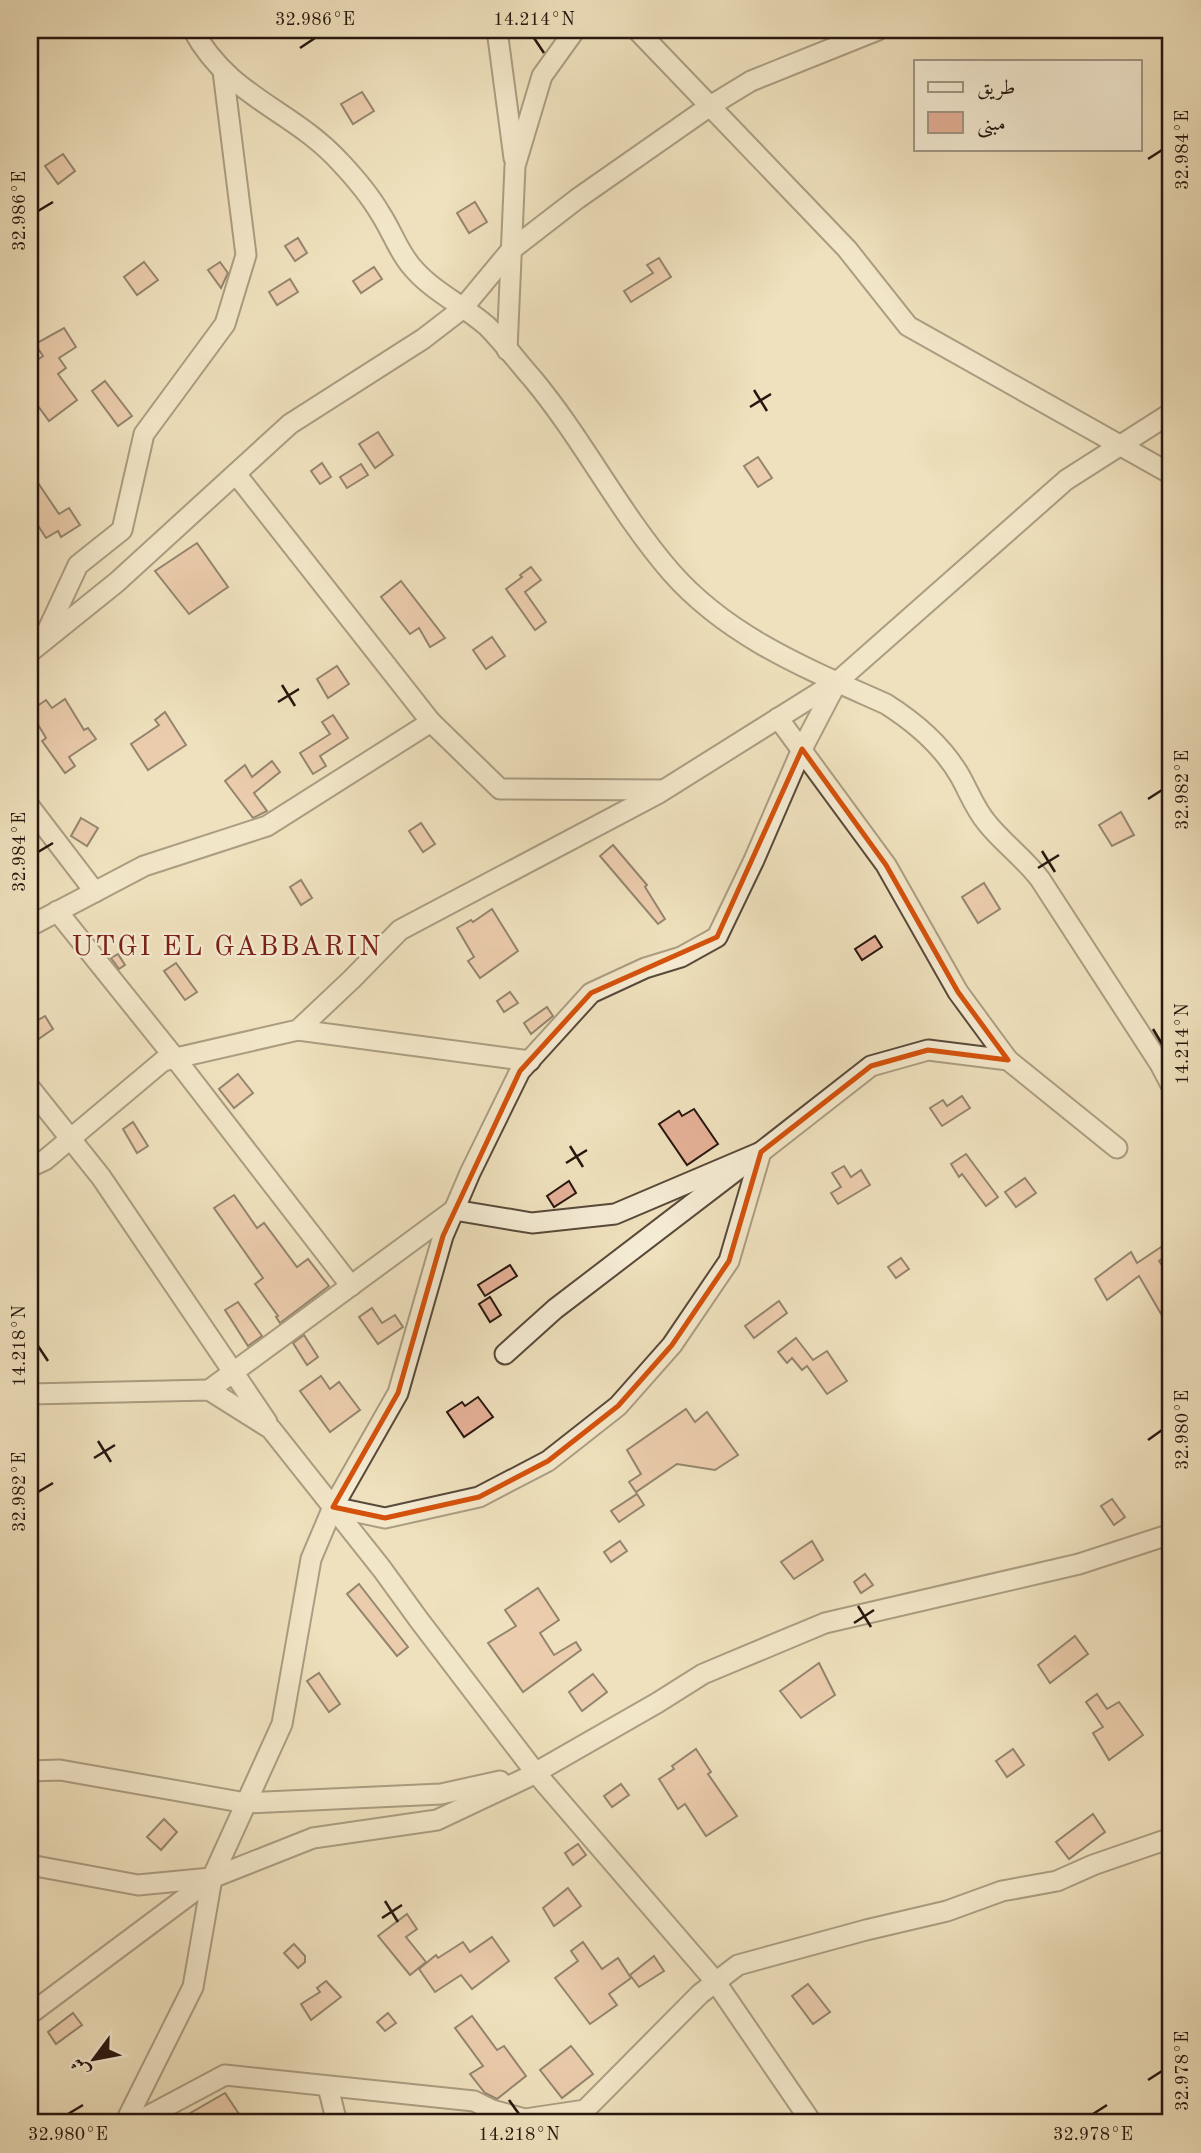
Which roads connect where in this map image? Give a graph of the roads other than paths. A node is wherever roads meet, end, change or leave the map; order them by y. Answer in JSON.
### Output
{"nodes":[{"id":1,"x":193,"y":30,"type":"edge"},
{"id":2,"x":497,"y":30,"type":"edge"},
{"id":3,"x":575,"y":30,"type":"edge"},
{"id":4,"x":638,"y":30,"type":"edge"},
{"id":5,"x":878,"y":30,"type":"edge"},
{"id":6,"x":223,"y":71,"type":"junction"},
{"id":7,"x":710,"y":106,"type":"junction"},
{"id":8,"x":515,"y":166,"type":"junction"},
{"id":9,"x":511,"y":250,"type":"junction"},
{"id":10,"x":463,"y":309,"type":"junction"},
{"id":11,"x":508,"y":350,"type":"junction"},
{"id":12,"x":1171,"y":413,"type":"edge"},
{"id":13,"x":1122,"y":444,"type":"junction"},
{"id":14,"x":236,"y":474,"type":"junction"},
{"id":15,"x":1171,"y":474,"type":"edge"},
{"id":16,"x":36,"y":647,"type":"edge"},
{"id":17,"x":837,"y":682,"type":"junction"},
{"id":18,"x":778,"y":718,"type":"junction"},
{"id":19,"x":431,"y":722,"type":"junction"},
{"id":20,"x":802,"y":749,"type":"junction"},
{"id":21,"x":664,"y":790,"type":"junction"},
{"id":22,"x":33,"y":817,"type":"edge"},
{"id":23,"x":95,"y":892,"type":"junction"},
{"id":24,"x":57,"y":911,"type":"junction"},
{"id":25,"x":31,"y":923,"type":"edge"},
{"id":26,"x":298,"y":1030,"type":"junction"},
{"id":27,"x":176,"y":1058,"type":"junction"},
{"id":28,"x":530,"y":1060,"type":"junction"},
{"id":29,"x":1008,"y":1060,"type":"junction"},
{"id":30,"x":1171,"y":1085,"type":"edge"},
{"id":31,"x":30,"y":1088,"type":"edge"},
{"id":32,"x":70,"y":1139,"type":"junction"},
{"id":33,"x":1117,"y":1147,"type":"dead end"},
{"id":34,"x":761,"y":1152,"type":"junction"},
{"id":35,"x":37,"y":1163,"type":"edge"},
{"id":36,"x":30,"y":1181,"type":"edge"},
{"id":37,"x":454,"y":1210,"type":"junction"},
{"id":38,"x":351,"y":1286,"type":"junction"},
{"id":39,"x":505,"y":1354,"type":"dead end"},
{"id":40,"x":234,"y":1373,"type":"junction"},
{"id":41,"x":209,"y":1390,"type":"junction"},
{"id":42,"x":30,"y":1394,"type":"edge"},
{"id":43,"x":271,"y":1429,"type":"junction"},
{"id":44,"x":333,"y":1507,"type":"junction"},
{"id":45,"x":1171,"y":1534,"type":"edge"},
{"id":46,"x":30,"y":1771,"type":"edge"},
{"id":47,"x":535,"y":1772,"type":"junction"},
{"id":48,"x":246,"y":1802,"type":"junction"},
{"id":49,"x":1171,"y":1838,"type":"edge"},
{"id":50,"x":30,"y":1865,"type":"edge"},
{"id":51,"x":212,"y":1878,"type":"junction"},
{"id":52,"x":715,"y":1981,"type":"junction"},
{"id":53,"x":30,"y":2014,"type":"edge"},
{"id":54,"x":328,"y":2087,"type":"junction"},
{"id":55,"x":584,"y":2110,"type":"junction"},
{"id":56,"x":125,"y":2123,"type":"edge"},
{"id":57,"x":135,"y":2123,"type":"edge"},
{"id":58,"x":337,"y":2123,"type":"edge"},
{"id":59,"x":569,"y":2123,"type":"edge"},
{"id":60,"x":812,"y":2123,"type":"edge"}],
"edges":[{"from":1,"to":6,"type":"street"},
{"from":2,"to":8,"type":"street"},
{"from":3,"to":8,"type":"street"},
{"from":4,"to":7,"type":"street"},
{"from":5,"to":7,"type":"street"},
{"from":6,"to":10,"type":"street"},
{"from":6,"to":16,"type":"street"},
{"from":7,"to":9,"type":"street"},
{"from":7,"to":13,"type":"street"},
{"from":8,"to":9,"type":"street"},
{"from":9,"to":10,"type":"street"},
{"from":9,"to":11,"type":"street"},
{"from":10,"to":11,"type":"street"},
{"from":10,"to":14,"type":"street"},
{"from":11,"to":17,"type":"street"},
{"from":12,"to":13,"type":"street"},
{"from":13,"to":15,"type":"street"},
{"from":13,"to":17,"type":"street"},
{"from":14,"to":16,"type":"street"},
{"from":14,"to":19,"type":"street"},
{"from":17,"to":18,"type":"street"},
{"from":17,"to":20,"type":"street"},
{"from":17,"to":30,"type":"street"},
{"from":18,"to":20,"type":"street"},
{"from":18,"to":21,"type":"street"},
{"from":19,"to":21,"type":"street"},
{"from":19,"to":23,"type":"street"},
{"from":20,"to":28,"type":"street"},
{"from":20,"to":29,"type":"street"},
{"from":21,"to":26,"type":"street"},
{"from":22,"to":23,"type":"street"},
{"from":23,"to":24,"type":"street"},
{"from":24,"to":25,"type":"street"},
{"from":24,"to":27,"type":"street"},
{"from":26,"to":27,"type":"street"},
{"from":26,"to":28,"type":"street"},
{"from":27,"to":32,"type":"street"},
{"from":27,"to":38,"type":"street"},
{"from":28,"to":37,"type":"street"},
{"from":29,"to":33,"type":"street"},
{"from":29,"to":34,"type":"street"},
{"from":31,"to":32,"type":"street"},
{"from":32,"to":35,"type":"street"},
{"from":32,"to":40,"type":"street"},
{"from":34,"to":37,"type":"street"},
{"from":34,"to":39,"type":"street"},
{"from":34,"to":44,"type":"street"},
{"from":35,"to":36,"type":"street"},
{"from":37,"to":38,"type":"street"},
{"from":37,"to":44,"type":"street"},
{"from":38,"to":40,"type":"street"},
{"from":40,"to":41,"type":"street"},
{"from":40,"to":43,"type":"street"},
{"from":41,"to":42,"type":"street"},
{"from":41,"to":43,"type":"street"},
{"from":43,"to":44,"type":"street"},
{"from":44,"to":47,"type":"street"},
{"from":44,"to":48,"type":"street"},
{"from":45,"to":47,"type":"street"},
{"from":46,"to":48,"type":"street"},
{"from":47,"to":48,"type":"street"},
{"from":47,"to":51,"type":"street"},
{"from":47,"to":52,"type":"street"},
{"from":48,"to":51,"type":"street"},
{"from":49,"to":52,"type":"street"},
{"from":50,"to":51,"type":"street"},
{"from":51,"to":53,"type":"street"},
{"from":51,"to":56,"type":"street"},
{"from":52,"to":55,"type":"street"},
{"from":52,"to":60,"type":"street"},
{"from":54,"to":55,"type":"street"},
{"from":54,"to":57,"type":"street"},
{"from":54,"to":58,"type":"street"},
{"from":55,"to":59,"type":"street"}]}
